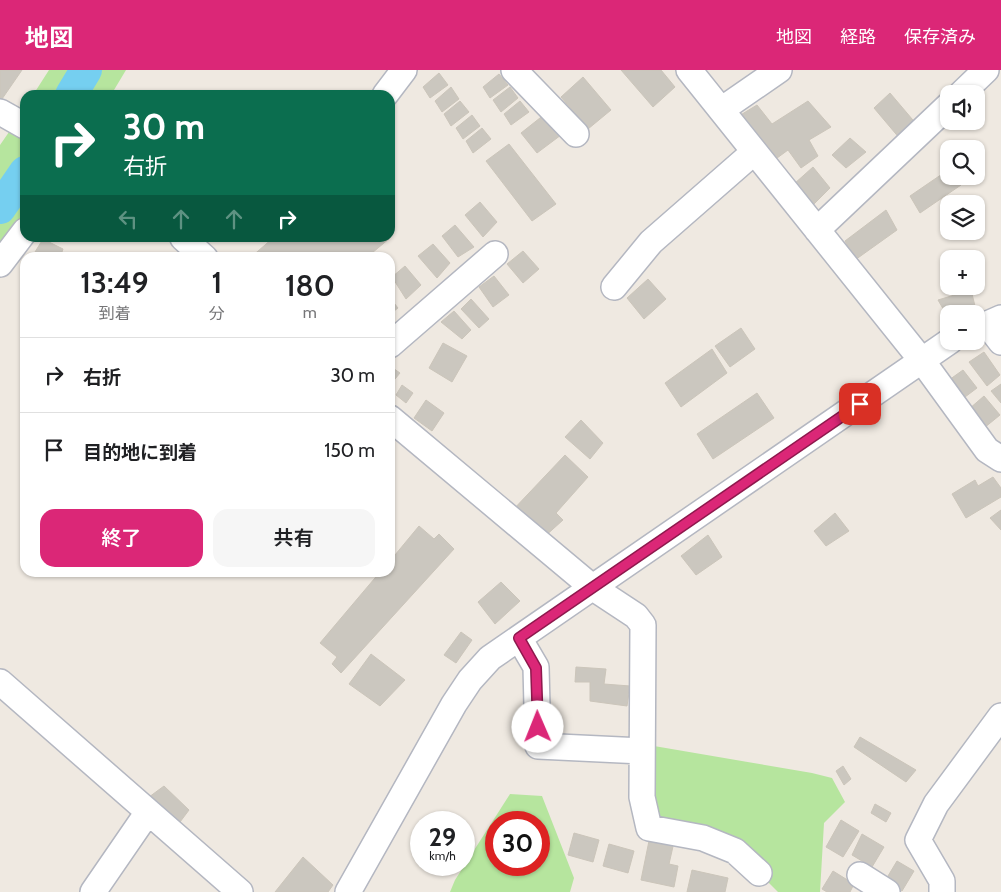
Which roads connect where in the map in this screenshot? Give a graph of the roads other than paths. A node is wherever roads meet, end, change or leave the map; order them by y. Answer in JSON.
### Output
{"nodes":[{"id":1,"x":404,"y":70,"type":"edge"},
{"id":2,"x":514,"y":70,"type":"edge"},
{"id":3,"x":689,"y":70,"type":"edge"},
{"id":4,"x":779,"y":70,"type":"edge"},
{"id":5,"x":986,"y":70,"type":"edge"},
{"id":6,"x":970,"y":85,"type":"edge"},
{"id":7,"x":389,"y":90,"type":"edge"},
{"id":8,"x":721,"y":110,"type":"junction"},
{"id":9,"x":940,"y":114,"type":"edge"},
{"id":10,"x":576,"y":134,"type":"dead end"},
{"id":11,"x":754,"y":152,"type":"junction"},
{"id":12,"x":817,"y":230,"type":"junction"},
{"id":13,"x":20,"y":238,"type":"edge"},
{"id":14,"x":187,"y":242,"type":"edge"},
{"id":15,"x":198,"y":252,"type":"edge"},
{"id":16,"x":495,"y":254,"type":"dead end"},
{"id":17,"x":0,"y":264,"type":"edge"},
{"id":18,"x":614,"y":287,"type":"dead end"},
{"id":19,"x":395,"y":341,"type":"edge"},
{"id":20,"x":940,"y":349,"type":"edge"},
{"id":21,"x":923,"y":362,"type":"junction"},
{"id":22,"x":395,"y":422,"type":"edge"},
{"id":23,"x":1001,"y":460,"type":"edge"},
{"id":24,"x":592,"y":587,"type":"junction"},
{"id":25,"x":519,"y":638,"type":"junction"},
{"id":26,"x":0,"y":682,"type":"edge"},
{"id":27,"x":1001,"y":716,"type":"edge"},
{"id":28,"x":642,"y":751,"type":"junction"},
{"id":29,"x":148,"y":812,"type":"junction"},
{"id":30,"x":759,"y":873,"type":"dead end"},
{"id":31,"x":860,"y":875,"type":"dead end"},
{"id":32,"x":93,"y":892,"type":"edge"},
{"id":33,"x":240,"y":892,"type":"edge"},
{"id":34,"x":348,"y":892,"type":"edge"},
{"id":35,"x":887,"y":892,"type":"edge"},
{"id":36,"x":942,"y":892,"type":"edge"}],
"edges":[{"from":1,"to":7,"type":"street"},
{"from":2,"to":10,"type":"street"},
{"from":3,"to":8,"type":"street"},
{"from":4,"to":8,"type":"street"},
{"from":5,"to":6,"type":"street"},
{"from":8,"to":11,"type":"street"},
{"from":9,"to":12,"type":"street"},
{"from":11,"to":12,"type":"street"},
{"from":11,"to":18,"type":"street"},
{"from":12,"to":21,"type":"street"},
{"from":13,"to":17,"type":"street"},
{"from":14,"to":15,"type":"street"},
{"from":16,"to":19,"type":"street"},
{"from":20,"to":21,"type":"street"},
{"from":21,"to":23,"type":"street"},
{"from":21,"to":24,"type":"street"},
{"from":22,"to":24,"type":"street"},
{"from":24,"to":25,"type":"street"},
{"from":24,"to":28,"type":"street"},
{"from":25,"to":28,"type":"street"},
{"from":25,"to":34,"type":"street"},
{"from":26,"to":29,"type":"street"},
{"from":27,"to":36,"type":"street"},
{"from":28,"to":30,"type":"street"},
{"from":29,"to":32,"type":"street"},
{"from":29,"to":33,"type":"street"},
{"from":31,"to":35,"type":"street"}]}
